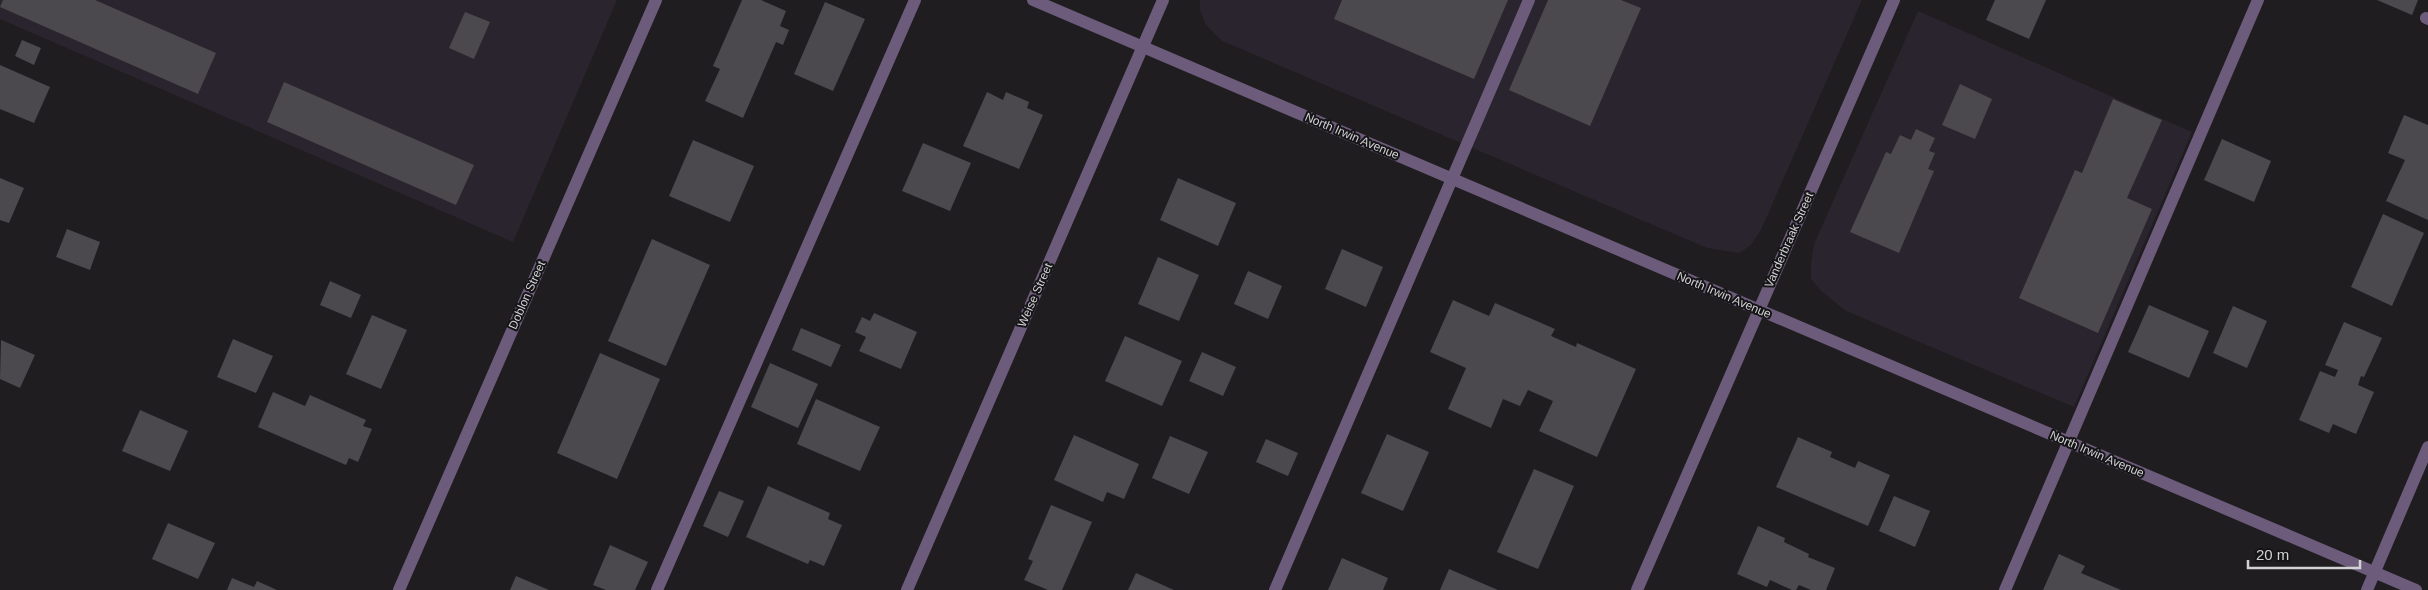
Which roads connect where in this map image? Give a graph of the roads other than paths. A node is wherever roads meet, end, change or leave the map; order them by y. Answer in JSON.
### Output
{"nodes":[{"id":1,"x":656,"y":0,"type":"edge"},
{"id":2,"x":915,"y":0,"type":"edge"},
{"id":3,"x":1033,"y":0,"type":"edge"},
{"id":4,"x":1164,"y":0,"type":"edge"},
{"id":5,"x":1529,"y":0,"type":"edge"},
{"id":6,"x":1894,"y":0,"type":"edge"},
{"id":7,"x":2258,"y":0,"type":"edge"},
{"id":8,"x":1143,"y":47,"type":"junction"},
{"id":9,"x":1451,"y":178,"type":"junction"},
{"id":10,"x":1758,"y":309,"type":"junction"},
{"id":11,"x":2069,"y":442,"type":"junction"},
{"id":12,"x":2428,"y":447,"type":"edge"},
{"id":13,"x":2374,"y":572,"type":"junction"},
{"id":14,"x":399,"y":590,"type":"edge"},
{"id":15,"x":656,"y":590,"type":"edge"},
{"id":16,"x":907,"y":590,"type":"edge"},
{"id":17,"x":1275,"y":590,"type":"edge"},
{"id":18,"x":1636,"y":590,"type":"edge"},
{"id":19,"x":2005,"y":590,"type":"edge"},
{"id":20,"x":2367,"y":590,"type":"edge"},
{"id":21,"x":2416,"y":590,"type":"edge"}],
"edges":[{"from":1,"to":14,"type":"street","name":"Doblon Street"},
{"from":2,"to":15,"type":"street"},
{"from":3,"to":8,"type":"street","name":"North Irwin Avenue"},
{"from":4,"to":8,"type":"street","name":"Weise Street"},
{"from":5,"to":9,"type":"street"},
{"from":6,"to":10,"type":"street","name":"Vanderbraak Street"},
{"from":7,"to":11,"type":"street"},
{"from":8,"to":9,"type":"street","name":"North Irwin Avenue"},
{"from":8,"to":16,"type":"street","name":"Weise Street"},
{"from":9,"to":10,"type":"street","name":"North Irwin Avenue"},
{"from":9,"to":17,"type":"street"},
{"from":10,"to":11,"type":"street","name":"North Irwin Avenue"},
{"from":10,"to":18,"type":"street","name":"Vanderbraak Street"},
{"from":11,"to":13,"type":"street","name":"North Irwin Avenue"},
{"from":11,"to":19,"type":"street"},
{"from":12,"to":13,"type":"street"},
{"from":13,"to":20,"type":"street"},
{"from":13,"to":21,"type":"street","name":"North Irwin Avenue"}]}
